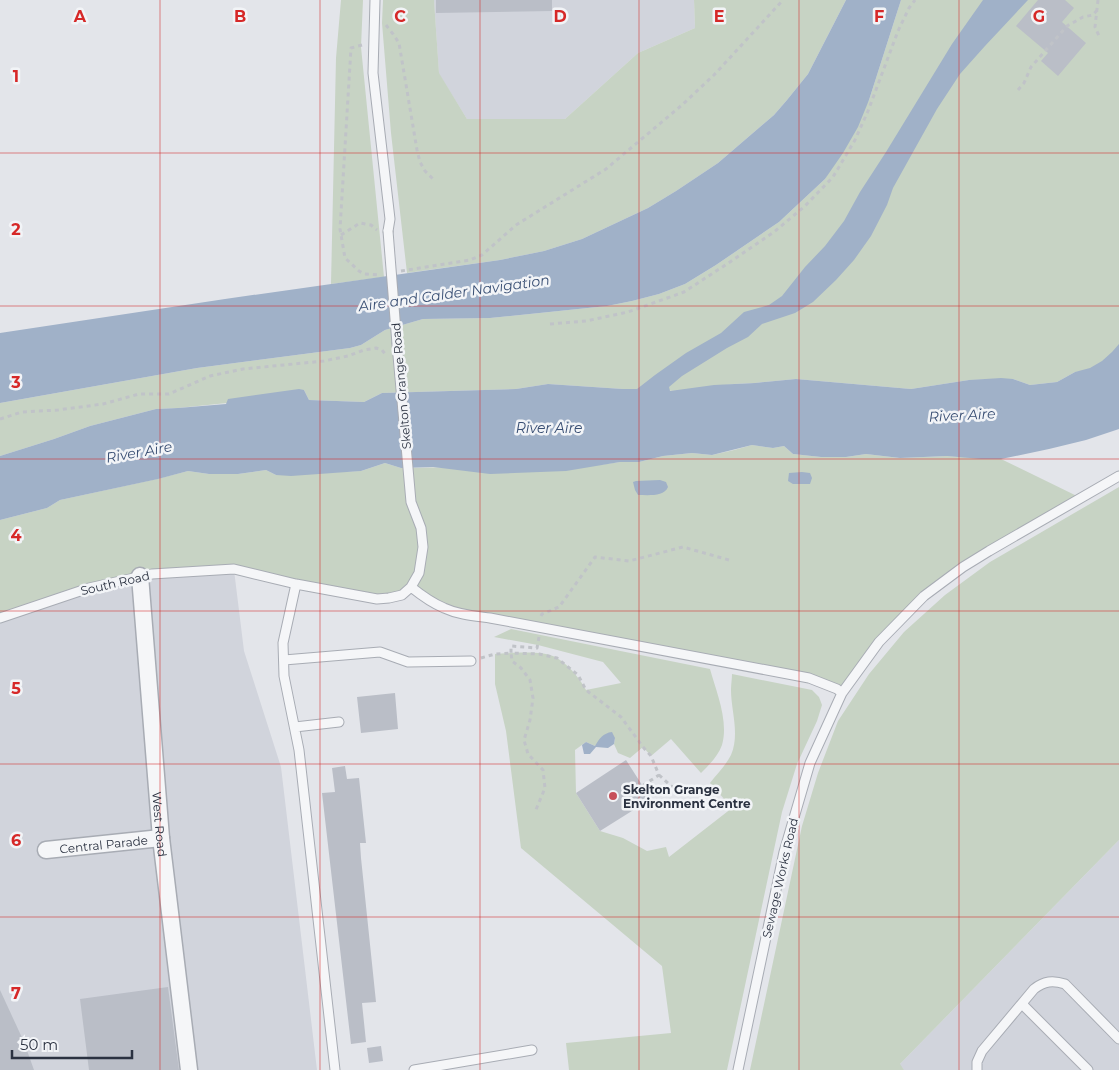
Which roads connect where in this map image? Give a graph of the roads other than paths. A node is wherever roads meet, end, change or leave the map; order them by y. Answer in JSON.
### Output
{"nodes":[{"id":1,"x":375,"y":3,"type":"edge"},
{"id":2,"x":1119,"y":476,"type":"edge"},
{"id":3,"x":140,"y":576,"type":"junction"},
{"id":4,"x":296,"y":584,"type":"junction"},
{"id":5,"x":411,"y":587,"type":"junction"},
{"id":6,"x":0,"y":618,"type":"edge"},
{"id":7,"x":284,"y":660,"type":"junction"},
{"id":8,"x":470,"y":661,"type":"road end"},
{"id":9,"x":842,"y":693,"type":"junction"},
{"id":10,"x":340,"y":722,"type":"dead end"},
{"id":11,"x":295,"y":727,"type":"junction"},
{"id":12,"x":161,"y":838,"type":"junction"},
{"id":13,"x":46,"y":850,"type":"dead end"},
{"id":14,"x":1022,"y":1004,"type":"junction"},
{"id":15,"x":1119,"y":1039,"type":"edge"},
{"id":16,"x":532,"y":1050,"type":"dead end"},
{"id":17,"x":189,"y":1070,"type":"edge"},
{"id":18,"x":335,"y":1070,"type":"edge"},
{"id":19,"x":414,"y":1070,"type":"edge"},
{"id":20,"x":738,"y":1070,"type":"edge"},
{"id":21,"x":977,"y":1070,"type":"edge"},
{"id":22,"x":1088,"y":1070,"type":"edge"}],
"edges":[{"from":1,"to":5,"type":"lane","name":"Skelton Grange Road","bridge":true},
{"from":2,"to":9,"type":"lane","name":"Sewage Works Road"},
{"from":3,"to":4,"type":"lane","name":"South Road"},
{"from":3,"to":6,"type":"lane","name":"South Road"},
{"from":3,"to":12,"type":"street","name":"West Road"},
{"from":4,"to":5,"type":"lane"},
{"from":4,"to":7,"type":"lane"},
{"from":5,"to":9,"type":"lane"},
{"from":7,"to":8,"type":"lane"},
{"from":7,"to":11,"type":"lane"},
{"from":9,"to":20,"type":"lane","name":"Sewage Works Road"},
{"from":10,"to":11,"type":"lane"},
{"from":11,"to":18,"type":"lane"},
{"from":12,"to":13,"type":"street","name":"Central Parade"},
{"from":12,"to":17,"type":"street","name":"West Road"},
{"from":14,"to":15,"type":"lane"},
{"from":14,"to":21,"type":"lane"},
{"from":14,"to":22,"type":"lane"},
{"from":16,"to":19,"type":"lane"}]}
